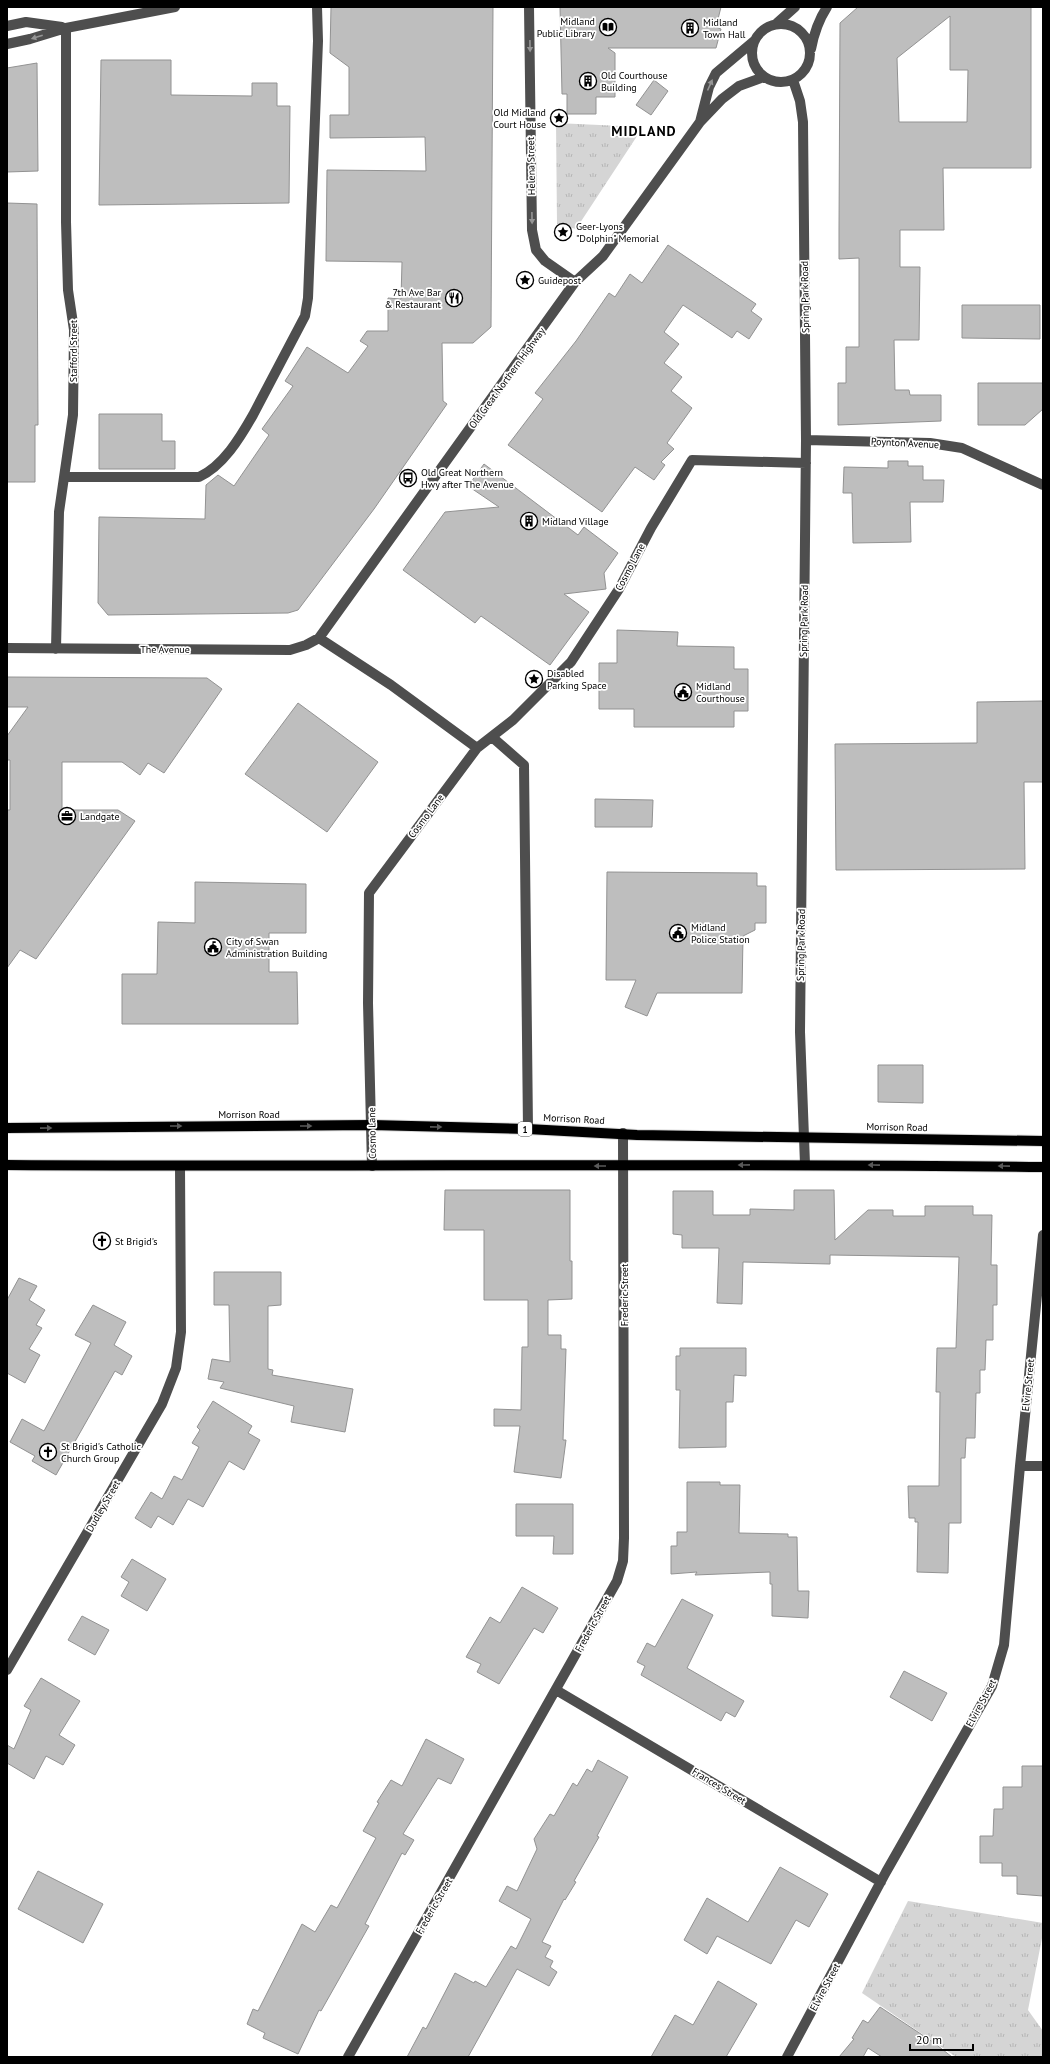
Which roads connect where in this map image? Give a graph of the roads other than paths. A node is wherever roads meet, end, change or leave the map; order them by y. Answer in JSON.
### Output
{"nodes":[{"id":1,"x":175,"y":7,"type":"edge"},
{"id":2,"x":317,"y":7,"type":"edge"},
{"id":3,"x":529,"y":7,"type":"edge"},
{"id":4,"x":796,"y":7,"type":"edge"},
{"id":5,"x":827,"y":7,"type":"edge"},
{"id":6,"x":142,"y":10,"type":"edge"},
{"id":7,"x":776,"y":23,"type":"junction"},
{"id":8,"x":7,"y":26,"type":"edge"},
{"id":9,"x":66,"y":28,"type":"junction"},
{"id":10,"x":754,"y":42,"type":"junction"},
{"id":11,"x":7,"y":44,"type":"edge"},
{"id":12,"x":811,"y":52,"type":"junction"},
{"id":13,"x":764,"y":77,"type":"junction"},
{"id":14,"x":793,"y":80,"type":"junction"},
{"id":15,"x":700,"y":122,"type":"junction"},
{"id":16,"x":575,"y":282,"type":"junction"},
{"id":17,"x":806,"y":440,"type":"junction"},
{"id":18,"x":806,"y":463,"type":"junction"},
{"id":19,"x":64,"y":477,"type":"junction"},
{"id":20,"x":1043,"y":485,"type":"edge"},
{"id":21,"x":319,"y":638,"type":"junction"},
{"id":22,"x":7,"y":648,"type":"edge"},
{"id":23,"x":56,"y":649,"type":"junction"},
{"id":24,"x":492,"y":737,"type":"junction"},
{"id":25,"x":477,"y":748,"type":"junction"},
{"id":26,"x":372,"y":1125,"type":"junction"},
{"id":27,"x":7,"y":1128,"type":"edge"},
{"id":28,"x":528,"y":1129,"type":"junction"},
{"id":29,"x":623,"y":1133,"type":"junction"},
{"id":30,"x":804,"y":1138,"type":"junction"},
{"id":31,"x":1043,"y":1141,"type":"edge"},
{"id":32,"x":805,"y":1164,"type":"junction"},
{"id":33,"x":7,"y":1165,"type":"edge"},
{"id":34,"x":180,"y":1166,"type":"junction"},
{"id":35,"x":372,"y":1166,"type":"junction"},
{"id":36,"x":624,"y":1166,"type":"junction"},
{"id":37,"x":1043,"y":1167,"type":"edge"},
{"id":38,"x":1043,"y":1235,"type":"edge"},
{"id":39,"x":1020,"y":1466,"type":"junction"},
{"id":40,"x":1043,"y":1466,"type":"edge"},
{"id":41,"x":7,"y":1670,"type":"edge"},
{"id":42,"x":556,"y":1690,"type":"junction"},
{"id":43,"x":881,"y":1882,"type":"junction"},
{"id":44,"x":348,"y":2057,"type":"edge"},
{"id":45,"x":787,"y":2057,"type":"edge"}],
"edges":[{"from":1,"to":6,"type":"street"},
{"from":2,"to":19,"type":"street"},
{"from":3,"to":16,"type":"street","name":"Helena Street","one_way":true},
{"from":4,"to":7,"type":"street","name":"Old Great Northern Highway"},
{"from":5,"to":12,"type":"street"},
{"from":6,"to":9,"type":"street"},
{"from":7,"to":10,"type":"street","name":"Old Great Northern Highway"},
{"from":7,"to":12,"type":"street"},
{"from":8,"to":9,"type":"street"},
{"from":9,"to":11,"type":"street","one_way":true},
{"from":9,"to":19,"type":"street","name":"Stafford Street"},
{"from":10,"to":13,"type":"street"},
{"from":15,"to":10,"type":"street","name":"Old Great Northern Highway","one_way":true},
{"from":12,"to":14,"type":"street"},
{"from":13,"to":14,"type":"street"},
{"from":13,"to":15,"type":"street","name":"Old Great Northern Highway"},
{"from":14,"to":17,"type":"street","name":"Spring Park Road"},
{"from":15,"to":16,"type":"street","name":"Old Great Northern Highway"},
{"from":16,"to":21,"type":"street","name":"Old Great Northern Highway"},
{"from":17,"to":18,"type":"street","name":"Spring Park Road"},
{"from":17,"to":20,"type":"street","name":"Poynton Avenue"},
{"from":18,"to":24,"type":"street","name":"Cosmo Lane"},
{"from":18,"to":30,"type":"street","name":"Spring Park Road"},
{"from":19,"to":23,"type":"street","name":"Stafford Street"},
{"from":21,"to":23,"type":"street","name":"The Avenue"},
{"from":21,"to":25,"type":"street"},
{"from":22,"to":23,"type":"street","name":"The Avenue"},
{"from":24,"to":25,"type":"street","name":"Cosmo Lane"},
{"from":24,"to":28,"type":"street"},
{"from":25,"to":26,"type":"street","name":"Cosmo Lane"},
{"from":27,"to":26,"type":"main road","name":"Morrison Road","number":"1","one_way":true},
{"from":26,"to":28,"type":"main road","name":"Morrison Road","number":"1","one_way":true},
{"from":26,"to":35,"type":"street","name":"Cosmo Lane"},
{"from":28,"to":29,"type":"main road","name":"Morrison Road","number":"1"},
{"from":29,"to":30,"type":"main road","name":"Morrison Road","number":"1"},
{"from":29,"to":36,"type":"street","name":"Frederic Street"},
{"from":30,"to":31,"type":"main road","name":"Morrison Road","number":"1"},
{"from":30,"to":32,"type":"street","name":"Spring Park Road"},
{"from":32,"to":36,"type":"main road","one_way":true},
{"from":37,"to":32,"type":"main road","one_way":true},
{"from":33,"to":34,"type":"main road"},
{"from":34,"to":35,"type":"main road"},
{"from":34,"to":41,"type":"street","name":"Dudley Street"},
{"from":36,"to":35,"type":"main road","one_way":true},
{"from":36,"to":42,"type":"street","name":"Frederic Street"},
{"from":38,"to":39,"type":"street","name":"Elvire Street"},
{"from":39,"to":40,"type":"street"},
{"from":39,"to":43,"type":"street","name":"Elvire Street"},
{"from":42,"to":43,"type":"street","name":"Frances Street"},
{"from":42,"to":44,"type":"street","name":"Frederic Street"},
{"from":43,"to":45,"type":"street","name":"Elvire Street"}]}
